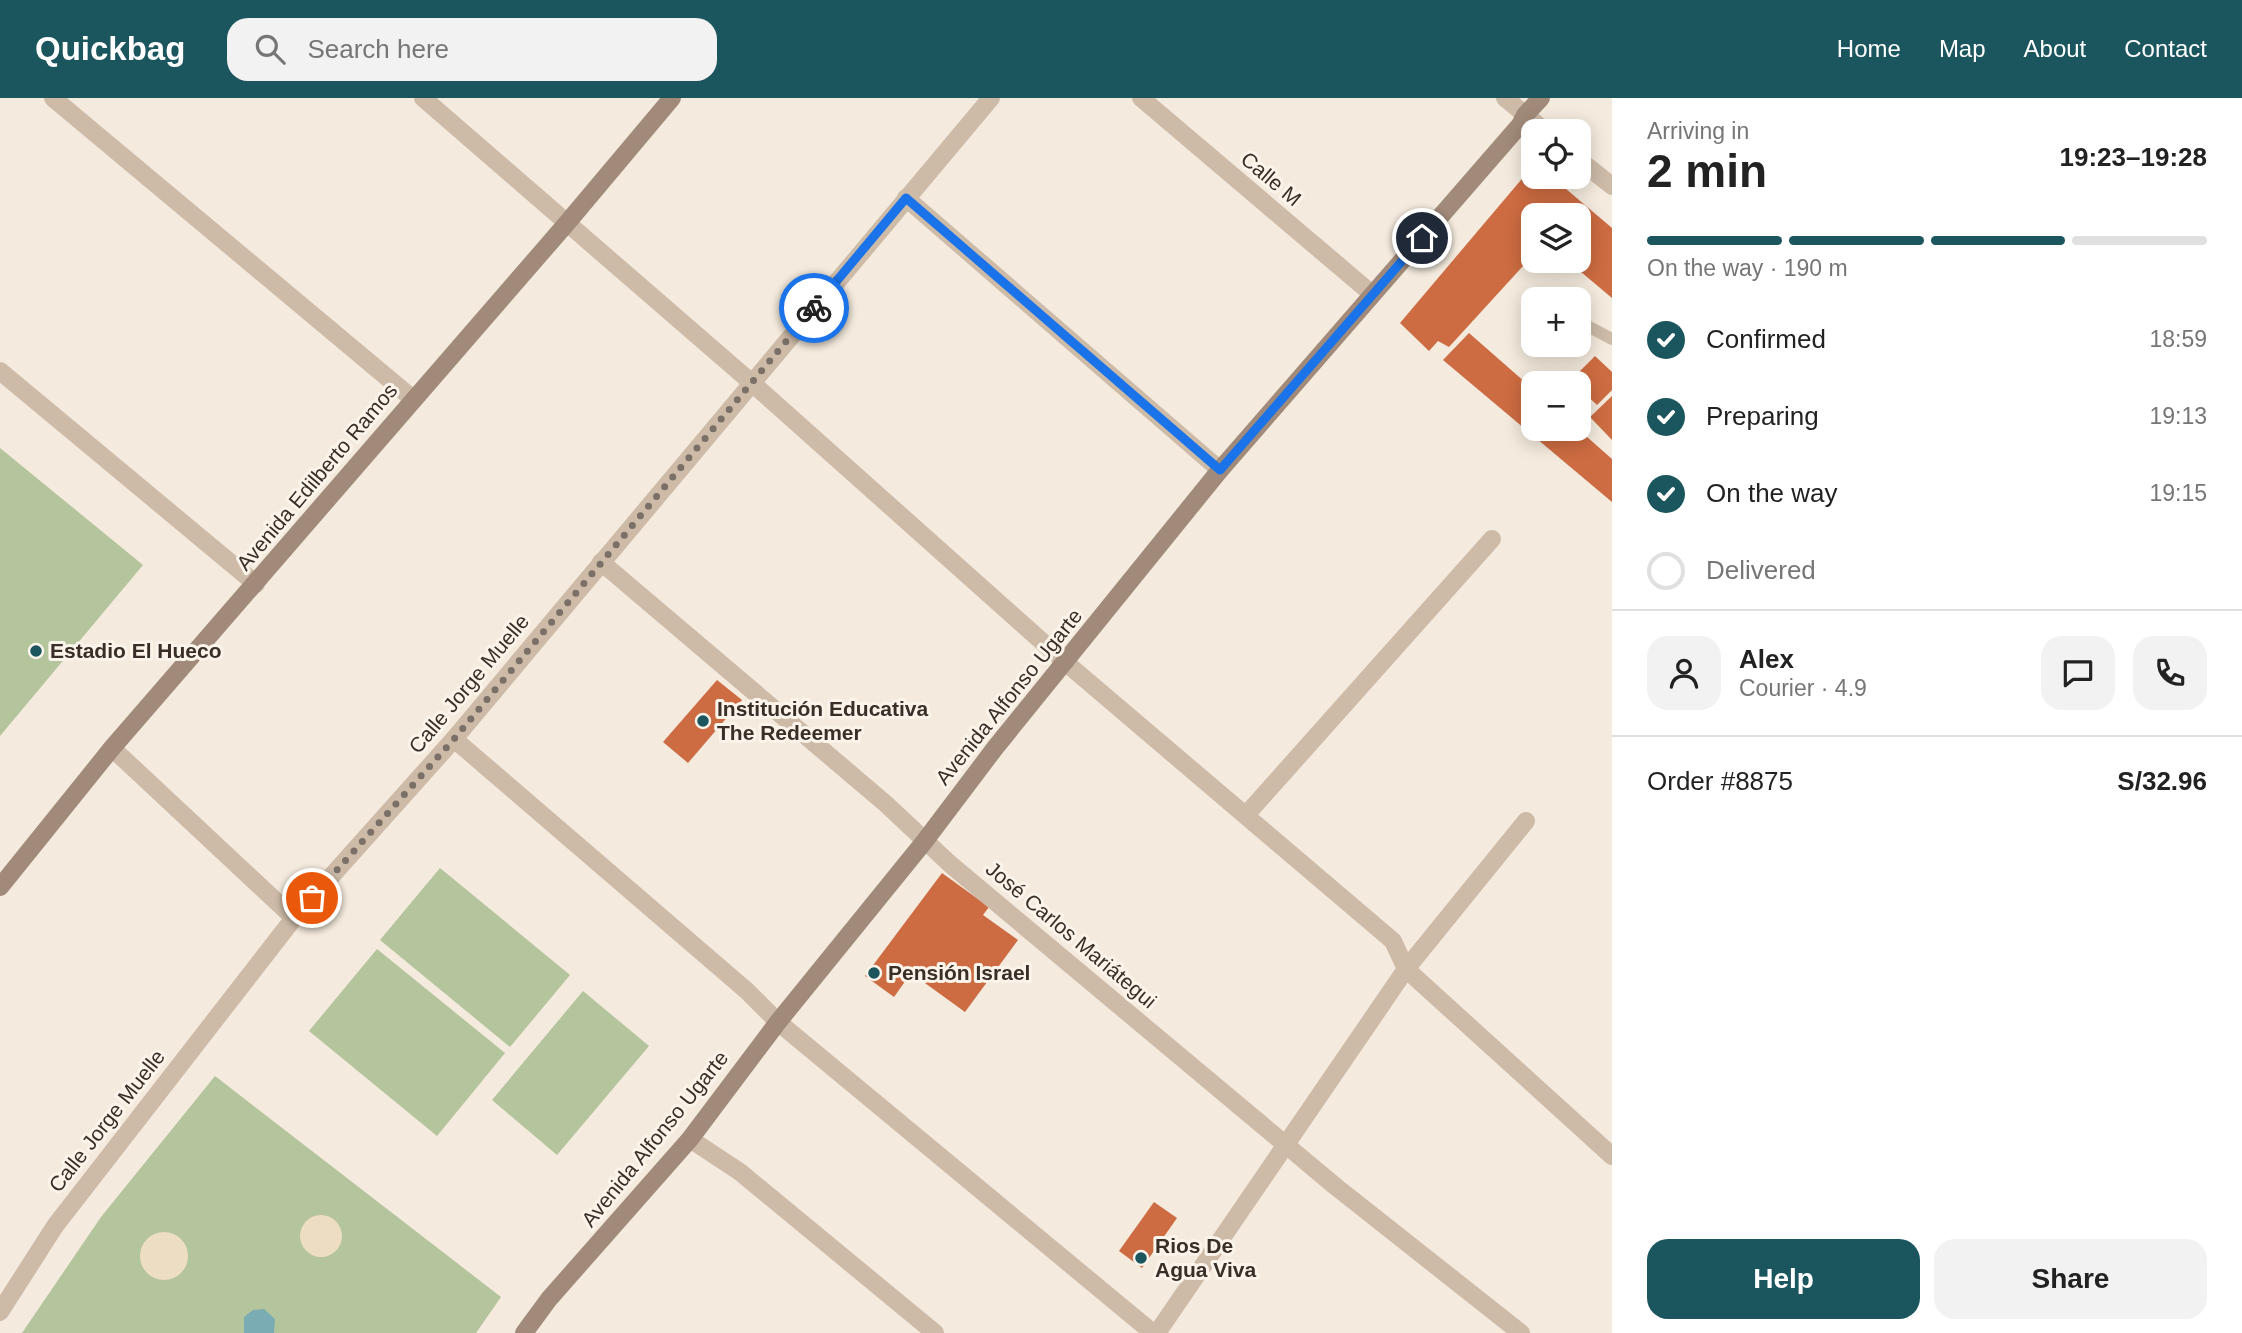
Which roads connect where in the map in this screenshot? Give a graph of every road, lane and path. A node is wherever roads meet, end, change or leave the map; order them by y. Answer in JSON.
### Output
{"nodes":[{"id":1,"x":53,"y":98,"type":"edge"},
{"id":2,"x":423,"y":98,"type":"edge"},
{"id":3,"x":672,"y":98,"type":"edge"},
{"id":4,"x":991,"y":98,"type":"edge"},
{"id":5,"x":1141,"y":98,"type":"edge"},
{"id":6,"x":1505,"y":98,"type":"edge"},
{"id":7,"x":1541,"y":98,"type":"edge"},
{"id":8,"x":1525,"y":115,"type":"junction"},
{"id":9,"x":1530,"y":119,"type":"edge"},
{"id":10,"x":1591,"y":169,"type":"edge"},
{"id":11,"x":1612,"y":186,"type":"edge"},
{"id":12,"x":906,"y":198,"type":"junction"},
{"id":13,"x":567,"y":223,"type":"junction"},
{"id":14,"x":1372,"y":294,"type":"junction"},
{"id":15,"x":1591,"y":328,"type":"edge"},
{"id":16,"x":1612,"y":339,"type":"edge"},
{"id":17,"x":0,"y":372,"type":"edge"},
{"id":18,"x":752,"y":383,"type":"junction"},
{"id":19,"x":412,"y":399,"type":"junction"},
{"id":20,"x":1220,"y":470,"type":"junction"},
{"id":21,"x":1492,"y":539,"type":"dead end"},
{"id":22,"x":601,"y":562,"type":"junction"},
{"id":23,"x":256,"y":584,"type":"junction"},
{"id":24,"x":1065,"y":662,"type":"junction"},
{"id":25,"x":454,"y":739,"type":"junction"},
{"id":26,"x":111,"y":748,"type":"junction"},
{"id":27,"x":1246,"y":815,"type":"junction"},
{"id":28,"x":1526,"y":821,"type":"dead end"},
{"id":29,"x":924,"y":842,"type":"junction"},
{"id":30,"x":0,"y":887,"type":"edge"},
{"id":31,"x":294,"y":918,"type":"junction"},
{"id":32,"x":1406,"y":969,"type":"junction"},
{"id":33,"x":778,"y":1022,"type":"junction"},
{"id":34,"x":690,"y":1139,"type":"junction"},
{"id":35,"x":1286,"y":1146,"type":"junction"},
{"id":36,"x":1612,"y":1156,"type":"edge"},
{"id":37,"x":0,"y":1312,"type":"edge"},
{"id":38,"x":524,"y":1333,"type":"edge"},
{"id":39,"x":935,"y":1333,"type":"edge"},
{"id":40,"x":1155,"y":1333,"type":"edge"},
{"id":41,"x":1521,"y":1333,"type":"edge"}],
"edges":[{"from":1,"to":19,"type":"street"},
{"from":2,"to":13,"type":"street"},
{"from":3,"to":13,"type":"street","name":"Avenida Edilberto Ramos"},
{"from":4,"to":12,"type":"street","name":"Calle Jorge Muelle"},
{"from":5,"to":14,"type":"street","name":"Calle M"},
{"from":6,"to":8,"type":"street"},
{"from":7,"to":8,"type":"street","name":"Avenida Alfonso Ugarte"},
{"from":8,"to":9,"type":"street"},
{"from":8,"to":14,"type":"street","name":"Avenida Alfonso Ugarte"},
{"from":10,"to":11,"type":"street"},
{"from":12,"to":18,"type":"street","name":"Calle Jorge Muelle"},
{"from":12,"to":20,"type":"street"},
{"from":13,"to":18,"type":"street"},
{"from":13,"to":19,"type":"street","name":"Avenida Edilberto Ramos"},
{"from":14,"to":20,"type":"street","name":"Avenida Alfonso Ugarte"},
{"from":15,"to":16,"type":"lane"},
{"from":17,"to":23,"type":"street"},
{"from":18,"to":22,"type":"street","name":"Calle Jorge Muelle"},
{"from":18,"to":24,"type":"street"},
{"from":19,"to":23,"type":"street","name":"Avenida Edilberto Ramos"},
{"from":20,"to":24,"type":"street","name":"Avenida Alfonso Ugarte"},
{"from":21,"to":27,"type":"street"},
{"from":22,"to":25,"type":"street","name":"Calle Jorge Muelle"},
{"from":22,"to":29,"type":"street","name":"José Carlos Mariátegui"},
{"from":23,"to":26,"type":"street","name":"Avenida Edilberto Ramos"},
{"from":24,"to":27,"type":"street"},
{"from":24,"to":29,"type":"street","name":"Avenida Alfonso Ugarte"},
{"from":25,"to":31,"type":"street","name":"Calle Jorge Muelle"},
{"from":25,"to":33,"type":"street"},
{"from":26,"to":30,"type":"street","name":"Avenida Edilberto Ramos"},
{"from":26,"to":31,"type":"street"},
{"from":27,"to":32,"type":"street"},
{"from":28,"to":32,"type":"street"},
{"from":29,"to":33,"type":"street","name":"Avenida Alfonso Ugarte"},
{"from":29,"to":35,"type":"street","name":"José Carlos Mariátegui"},
{"from":31,"to":37,"type":"street","name":"Calle Jorge Muelle"},
{"from":32,"to":35,"type":"street"},
{"from":32,"to":36,"type":"street"},
{"from":33,"to":34,"type":"street","name":"Avenida Alfonso Ugarte"},
{"from":33,"to":40,"type":"street"},
{"from":34,"to":38,"type":"street","name":"Avenida Alfonso Ugarte"},
{"from":34,"to":39,"type":"street"},
{"from":35,"to":40,"type":"street"},
{"from":35,"to":41,"type":"street","name":"José Carlos Mariátegui"}]}
